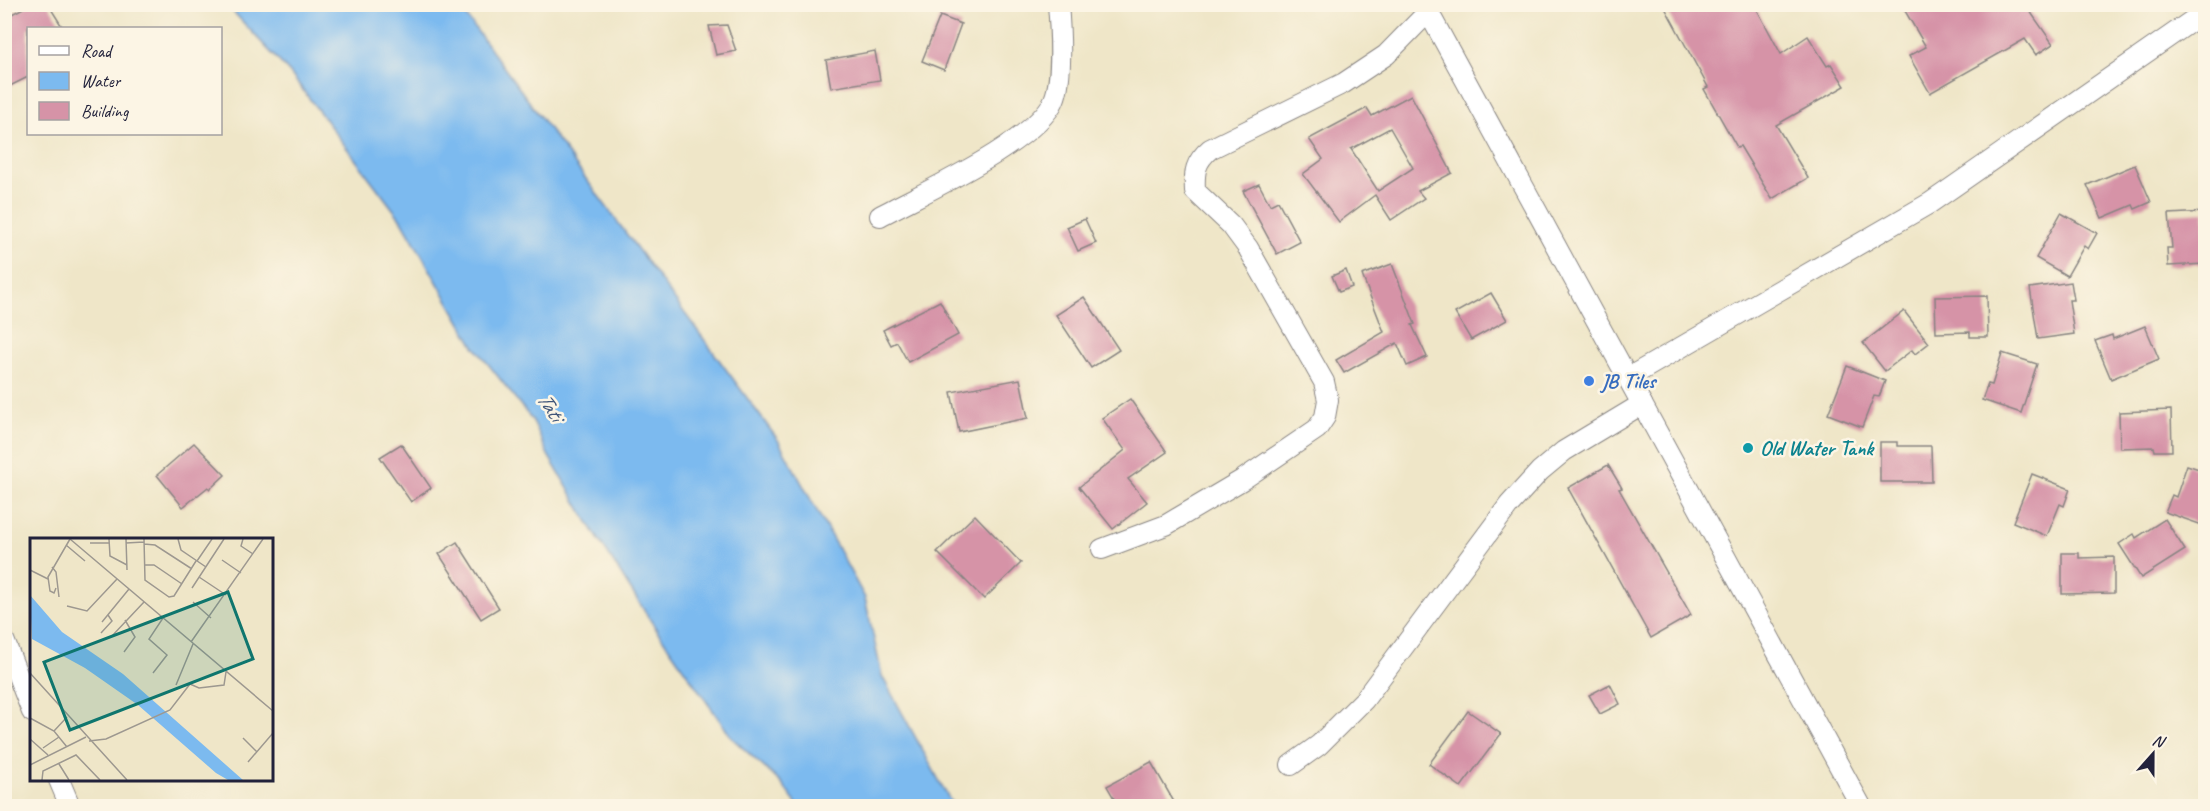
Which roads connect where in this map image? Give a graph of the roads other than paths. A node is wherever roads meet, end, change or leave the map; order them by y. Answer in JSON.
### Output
{"nodes":[{"id":1,"x":1058,"y":4,"type":"edge"},
{"id":2,"x":1426,"y":8,"type":"edge"},
{"id":3,"x":2205,"y":11,"type":"edge"},
{"id":4,"x":880,"y":216,"type":"dead end"},
{"id":5,"x":1628,"y":378,"type":"junction"},
{"id":6,"x":1642,"y":404,"type":"junction"},
{"id":7,"x":1102,"y":549,"type":"dead end"},
{"id":8,"x":4,"y":640,"type":"edge"},
{"id":9,"x":10,"y":672,"type":"edge"},
{"id":10,"x":30,"y":708,"type":"edge"},
{"id":11,"x":1291,"y":765,"type":"dead end"},
{"id":12,"x":59,"y":781,"type":"edge"},
{"id":13,"x":70,"y":807,"type":"edge"},
{"id":14,"x":1861,"y":807,"type":"edge"}],
"edges":[{"from":1,"to":4,"type":"street"},
{"from":2,"to":5,"type":"street"},
{"from":2,"to":7,"type":"street"},
{"from":3,"to":5,"type":"street"},
{"from":5,"to":6,"type":"street"},
{"from":6,"to":11,"type":"street"},
{"from":6,"to":14,"type":"street"},
{"from":8,"to":9,"type":"street"},
{"from":9,"to":10,"type":"street"},
{"from":12,"to":13,"type":"street"}]}
